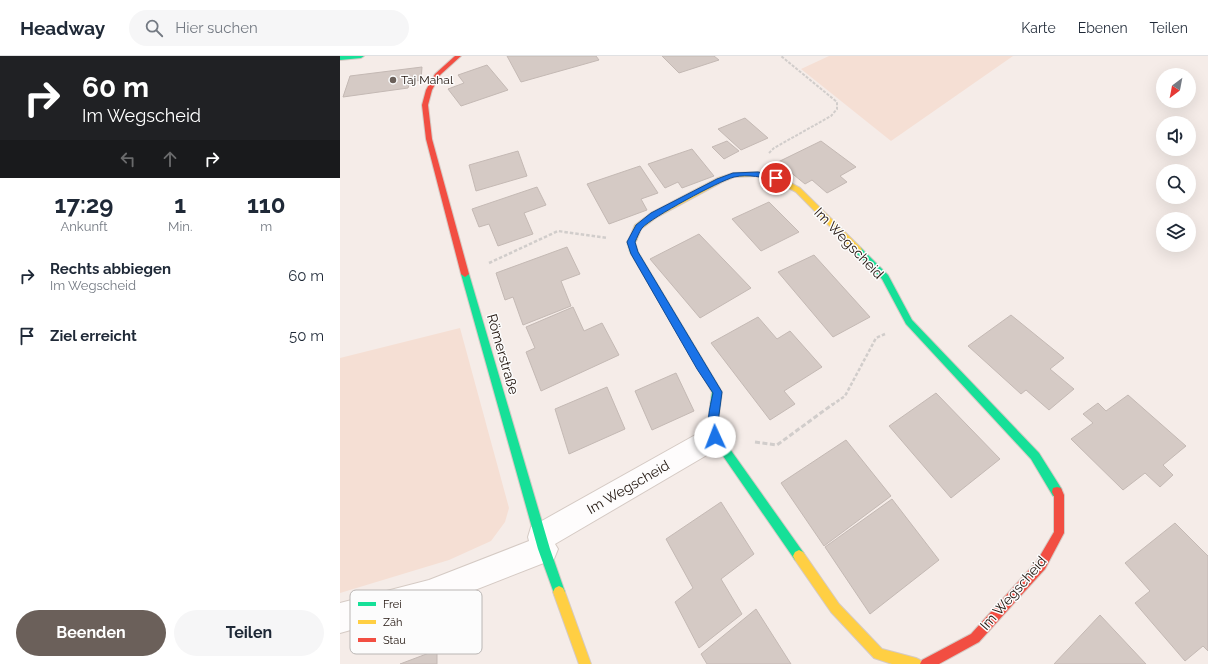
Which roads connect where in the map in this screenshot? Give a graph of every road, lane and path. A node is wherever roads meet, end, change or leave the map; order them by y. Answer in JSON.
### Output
{"nodes":[{"id":1,"x":361,"y":56,"type":"edge"},
{"id":2,"x":458,"y":56,"type":"edge"},
{"id":3,"x":781,"y":56,"type":"edge"},
{"id":4,"x":340,"y":58,"type":"edge"},
{"id":5,"x":758,"y":174,"type":"junction"},
{"id":6,"x":631,"y":242,"type":"junction"},
{"id":7,"x":465,"y":274,"type":"junction"},
{"id":8,"x":909,"y":322,"type":"junction"},
{"id":9,"x":715,"y":437,"type":"junction"},
{"id":10,"x":543,"y":543,"type":"junction"},
{"id":11,"x":438,"y":590,"type":"edge"},
{"id":12,"x":350,"y":615,"type":"edge"},
{"id":13,"x":340,"y":618,"type":"edge"},
{"id":14,"x":585,"y":664,"type":"edge"},
{"id":15,"x":916,"y":664,"type":"edge"},
{"id":16,"x":926,"y":664,"type":"edge"}],
"edges":[{"from":1,"to":4,"type":"street"},
{"from":2,"to":7,"type":"street","name":"Römerstraße"},
{"from":3,"to":5,"type":"path"},
{"from":5,"to":6,"type":"street","name":"Im Wegscheid"},
{"from":5,"to":8,"type":"street","name":"Im Wegscheid"},
{"from":6,"to":7,"type":"path"},
{"from":6,"to":9,"type":"street"},
{"from":7,"to":10,"type":"street","name":"Römerstraße"},
{"from":8,"to":9,"type":"path"},
{"from":8,"to":16,"type":"street","name":"Im Wegscheid"},
{"from":9,"to":10,"type":"street","name":"Im Wegscheid"},
{"from":9,"to":15,"type":"street"},
{"from":10,"to":11,"type":"street","name":"Im Wegscheid"},
{"from":10,"to":14,"type":"street","name":"Römerstraße"},
{"from":12,"to":13,"type":"street","name":"Im Wegscheid"}]}
